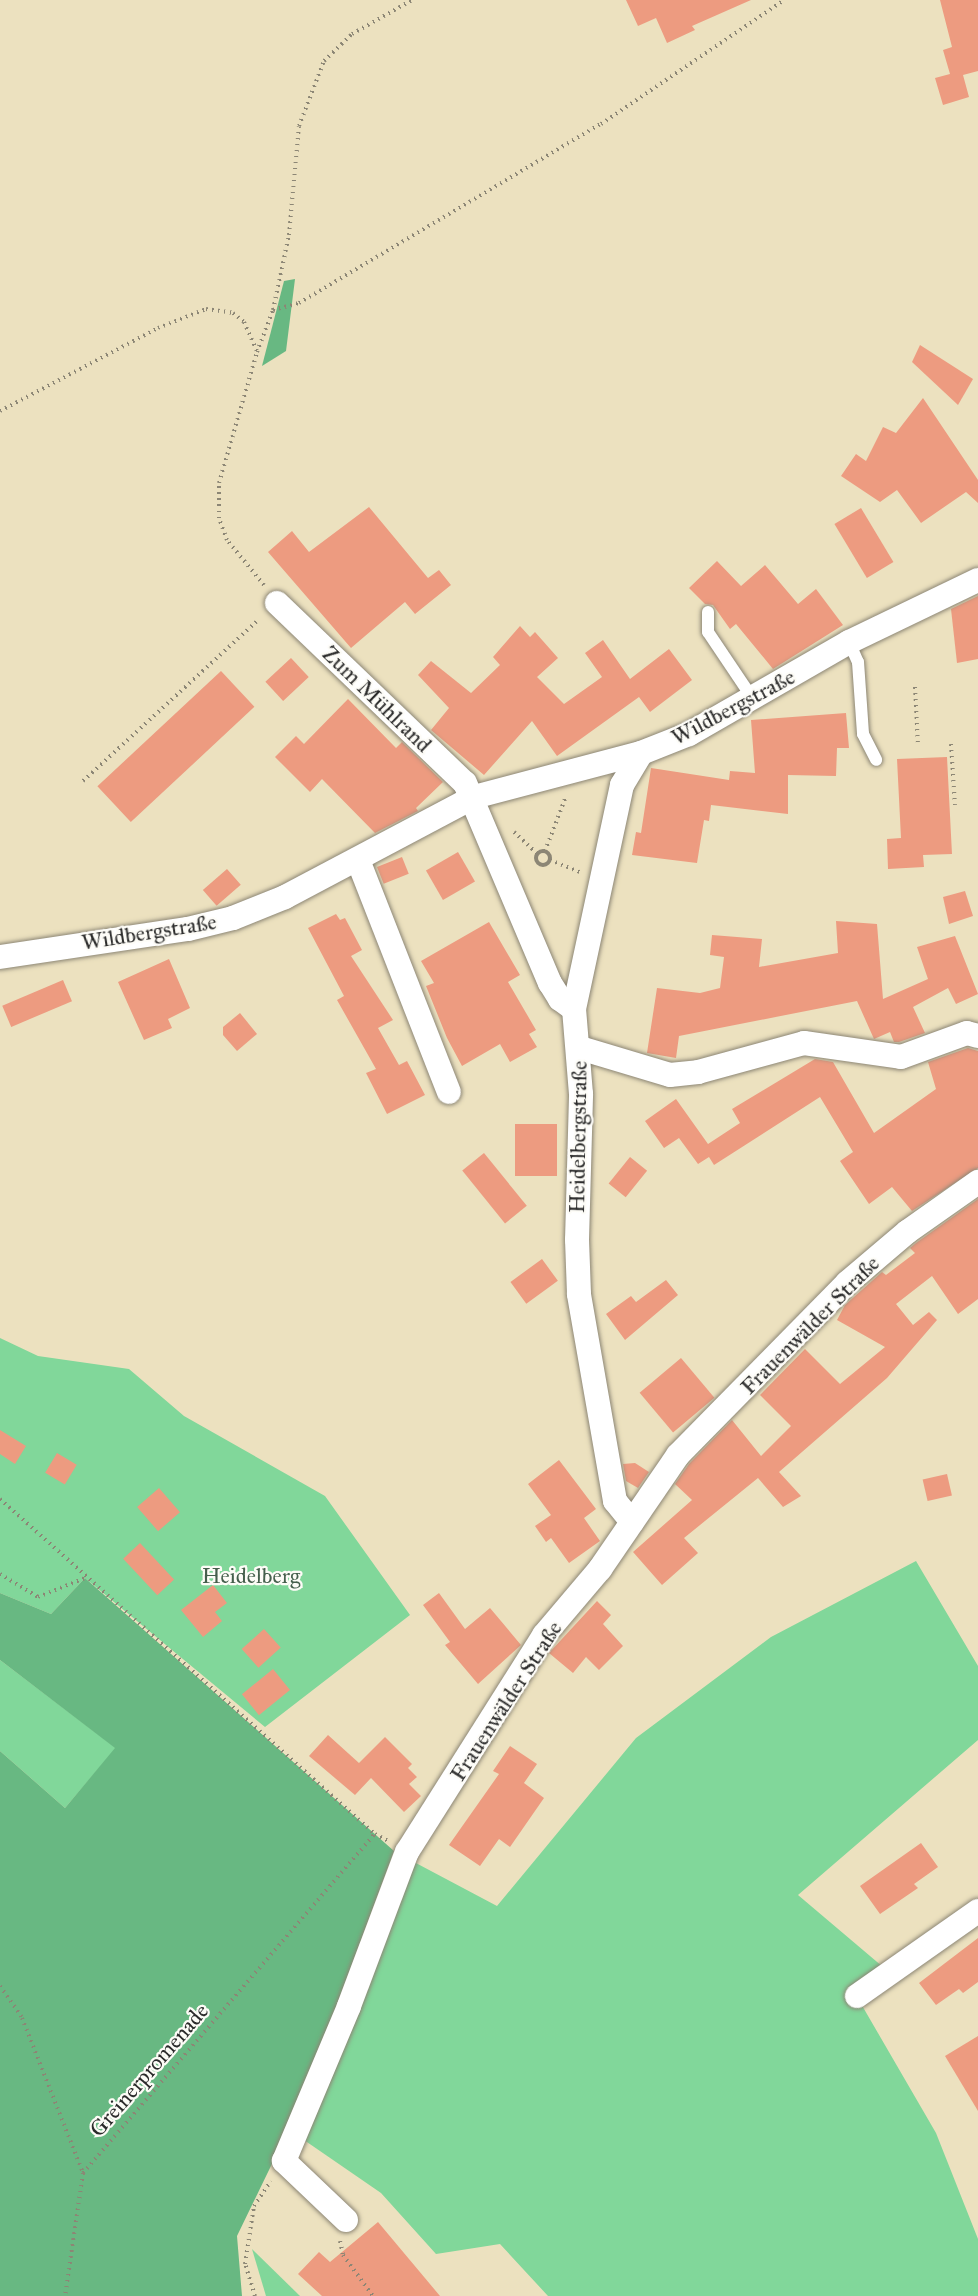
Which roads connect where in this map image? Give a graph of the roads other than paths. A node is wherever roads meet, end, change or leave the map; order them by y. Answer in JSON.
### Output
{"nodes":[{"id":1,"x":978,"y":580,"type":"edge"},
{"id":2,"x":278,"y":603,"type":"road end"},
{"id":3,"x":708,"y":612,"type":"dead end"},
{"id":4,"x":849,"y":642,"type":"junction"},
{"id":5,"x":753,"y":699,"type":"junction"},
{"id":6,"x":641,"y":753,"type":"junction"},
{"id":7,"x":876,"y":760,"type":"dead end"},
{"id":8,"x":474,"y":797,"type":"junction"},
{"id":9,"x":358,"y":860,"type":"junction"},
{"id":10,"x":0,"y":957,"type":"edge"},
{"id":11,"x":574,"y":1009,"type":"junction"},
{"id":12,"x":978,"y":1036,"type":"edge"},
{"id":13,"x":580,"y":1048,"type":"junction"},
{"id":14,"x":449,"y":1092,"type":"dead end"},
{"id":15,"x":978,"y":1182,"type":"edge"},
{"id":16,"x":632,"y":1522,"type":"junction"},
{"id":17,"x":978,"y":1911,"type":"edge"},
{"id":18,"x":856,"y":1996,"type":"dead end"},
{"id":19,"x":345,"y":2220,"type":"road end"}],
"edges":[{"from":1,"to":4,"type":"street","name":"Wildbergstraße"},
{"from":2,"to":8,"type":"street","name":"Zum Mühlrand"},
{"from":3,"to":5,"type":"lane"},
{"from":4,"to":5,"type":"street","name":"Wildbergstraße"},
{"from":4,"to":7,"type":"lane"},
{"from":5,"to":6,"type":"street","name":"Wildbergstraße"},
{"from":6,"to":8,"type":"street","name":"Wildbergstraße"},
{"from":6,"to":11,"type":"street","name":"Heidelbergstraße"},
{"from":8,"to":9,"type":"street","name":"Wildbergstraße"},
{"from":8,"to":11,"type":"street"},
{"from":9,"to":10,"type":"street","name":"Wildbergstraße"},
{"from":9,"to":14,"type":"street"},
{"from":11,"to":13,"type":"street","name":"Heidelbergstraße"},
{"from":12,"to":13,"type":"street"},
{"from":13,"to":16,"type":"street","name":"Heidelbergstraße"},
{"from":15,"to":16,"type":"street","name":"Frauenwälder Straße"},
{"from":16,"to":19,"type":"street","name":"Frauenwälder Straße"},
{"from":17,"to":18,"type":"street"}]}
